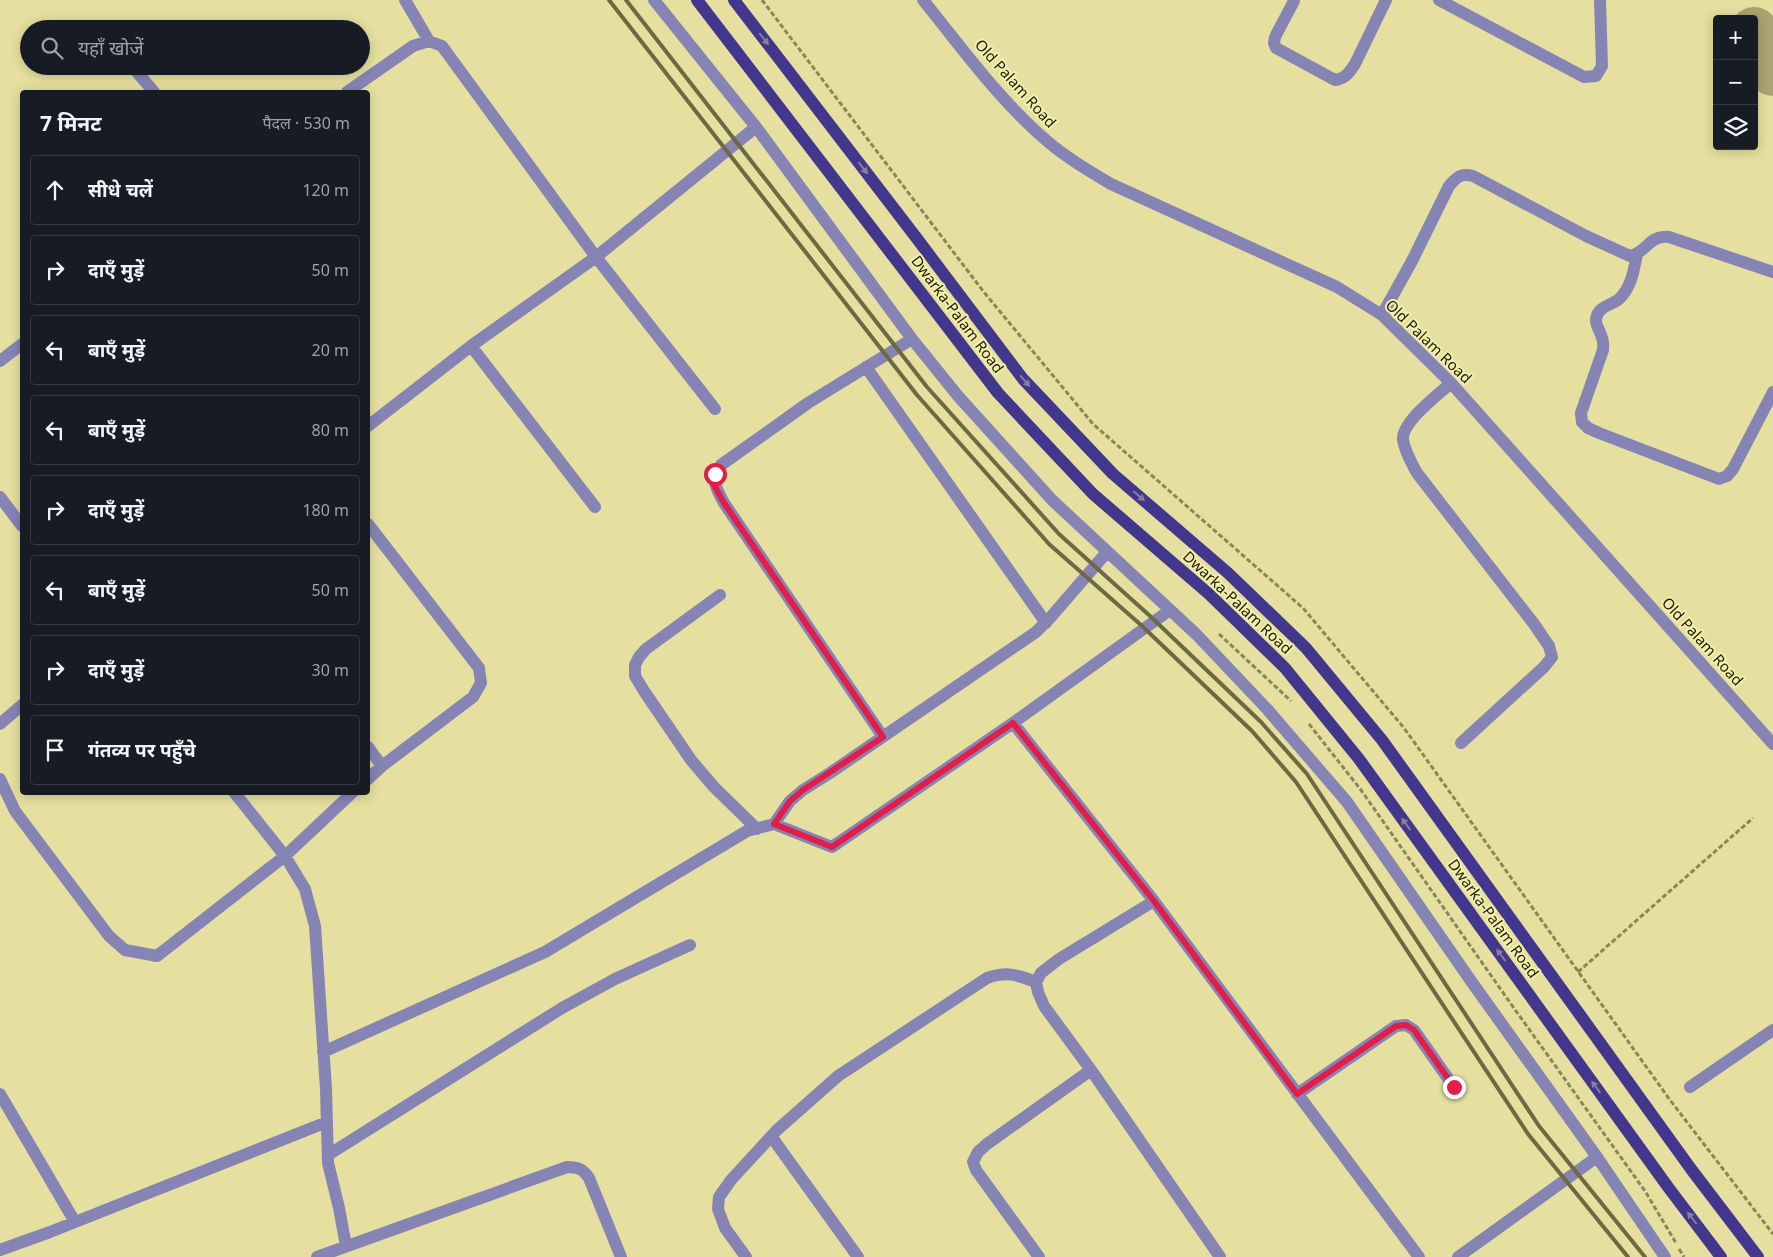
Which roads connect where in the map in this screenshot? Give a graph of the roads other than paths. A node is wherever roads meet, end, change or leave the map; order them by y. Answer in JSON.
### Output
{"nodes":[{"id":1,"x":405,"y":0,"type":"edge"},
{"id":2,"x":654,"y":0,"type":"edge"},
{"id":3,"x":696,"y":0,"type":"edge"},
{"id":4,"x":734,"y":0,"type":"edge"},
{"id":5,"x":923,"y":0,"type":"edge"},
{"id":6,"x":1386,"y":0,"type":"edge"},
{"id":7,"x":1439,"y":0,"type":"edge"},
{"id":8,"x":1600,"y":0,"type":"edge"},
{"id":9,"x":1294,"y":1,"type":"dead end"},
{"id":10,"x":429,"y":41,"type":"junction"},
{"id":11,"x":140,"y":75,"type":"edge"},
{"id":12,"x":152,"y":90,"type":"edge"},
{"id":13,"x":350,"y":90,"type":"edge"},
{"id":14,"x":756,"y":127,"type":"junction"},
{"id":15,"x":1637,"y":254,"type":"junction"},
{"id":16,"x":596,"y":258,"type":"junction"},
{"id":17,"x":1773,"y":272,"type":"edge"},
{"id":18,"x":1382,"y":315,"type":"junction"},
{"id":19,"x":912,"y":339,"type":"junction"},
{"id":20,"x":20,"y":346,"type":"edge"},
{"id":21,"x":470,"y":346,"type":"junction"},
{"id":22,"x":0,"y":361,"type":"edge"},
{"id":23,"x":866,"y":367,"type":"junction"},
{"id":24,"x":1451,"y":382,"type":"junction"},
{"id":25,"x":1773,"y":392,"type":"edge"},
{"id":26,"x":715,"y":408,"type":"dead end"},
{"id":27,"x":370,"y":424,"type":"edge"},
{"id":28,"x":0,"y":496,"type":"edge"},
{"id":29,"x":595,"y":507,"type":"dead end"},
{"id":30,"x":20,"y":523,"type":"edge"},
{"id":31,"x":370,"y":527,"type":"edge"},
{"id":32,"x":1107,"y":552,"type":"junction"},
{"id":33,"x":720,"y":595,"type":"dead end"},
{"id":34,"x":1170,"y":610,"type":"junction"},
{"id":35,"x":1046,"y":623,"type":"junction"},
{"id":36,"x":20,"y":707,"type":"edge"},
{"id":37,"x":1013,"y":723,"type":"junction"},
{"id":38,"x":0,"y":724,"type":"edge"},
{"id":39,"x":883,"y":737,"type":"junction"},
{"id":40,"x":1461,"y":743,"type":"dead end"},
{"id":41,"x":1773,"y":744,"type":"edge"},
{"id":42,"x":370,"y":750,"type":"edge"},
{"id":43,"x":382,"y":766,"type":"junction"},
{"id":44,"x":370,"y":777,"type":"edge"},
{"id":45,"x":0,"y":779,"type":"edge"},
{"id":46,"x":236,"y":795,"type":"edge"},
{"id":47,"x":350,"y":795,"type":"edge"},
{"id":48,"x":774,"y":824,"type":"junction"},
{"id":49,"x":757,"y":828,"type":"junction"},
{"id":50,"x":285,"y":856,"type":"junction"},
{"id":51,"x":1154,"y":901,"type":"junction"},
{"id":52,"x":690,"y":945,"type":"dead end"},
{"id":53,"x":1036,"y":982,"type":"junction"},
{"id":54,"x":1773,"y":1030,"type":"edge"},
{"id":55,"x":323,"y":1052,"type":"junction"},
{"id":56,"x":1091,"y":1070,"type":"junction"},
{"id":57,"x":1454,"y":1087,"type":"dead end"},
{"id":58,"x":1690,"y":1087,"type":"dead end"},
{"id":59,"x":0,"y":1094,"type":"edge"},
{"id":60,"x":1297,"y":1094,"type":"junction"},
{"id":61,"x":327,"y":1122,"type":"junction"},
{"id":62,"x":771,"y":1136,"type":"junction"},
{"id":63,"x":328,"y":1155,"type":"junction"},
{"id":64,"x":1597,"y":1157,"type":"junction"},
{"id":65,"x":75,"y":1222,"type":"junction"},
{"id":66,"x":346,"y":1246,"type":"junction"},
{"id":67,"x":0,"y":1250,"type":"edge"},
{"id":68,"x":317,"y":1257,"type":"edge"},
{"id":69,"x":621,"y":1257,"type":"edge"},
{"id":70,"x":746,"y":1257,"type":"edge"},
{"id":71,"x":858,"y":1257,"type":"edge"},
{"id":72,"x":1039,"y":1257,"type":"edge"},
{"id":73,"x":1220,"y":1257,"type":"edge"},
{"id":74,"x":1419,"y":1257,"type":"edge"},
{"id":75,"x":1458,"y":1257,"type":"edge"},
{"id":76,"x":1665,"y":1257,"type":"edge"},
{"id":77,"x":1721,"y":1257,"type":"edge"},
{"id":78,"x":1758,"y":1257,"type":"edge"}],
"edges":[{"from":1,"to":10,"type":"street"},
{"from":2,"to":14,"type":"street"},
{"from":77,"to":3,"type":"main road","name":"Dwarka-Palam Road","one_way":true},
{"from":4,"to":78,"type":"main road","name":"Dwarka-Palam Road","one_way":true},
{"from":5,"to":18,"type":"street","name":"Old Palam Road"},
{"from":6,"to":9,"type":"street"},
{"from":7,"to":8,"type":"street"},
{"from":10,"to":13,"type":"street"},
{"from":10,"to":16,"type":"street"},
{"from":11,"to":12,"type":"street"},
{"from":14,"to":16,"type":"street"},
{"from":14,"to":19,"type":"street"},
{"from":15,"to":17,"type":"street"},
{"from":15,"to":18,"type":"street"},
{"from":15,"to":25,"type":"street"},
{"from":16,"to":21,"type":"street"},
{"from":16,"to":26,"type":"street"},
{"from":18,"to":24,"type":"street","name":"Old Palam Road"},
{"from":19,"to":23,"type":"street"},
{"from":19,"to":32,"type":"street"},
{"from":20,"to":22,"type":"street"},
{"from":21,"to":27,"type":"street"},
{"from":21,"to":29,"type":"street"},
{"from":23,"to":35,"type":"street"},
{"from":23,"to":39,"type":"street"},
{"from":24,"to":40,"type":"street"},
{"from":24,"to":41,"type":"street","name":"Old Palam Road"},
{"from":28,"to":30,"type":"street"},
{"from":31,"to":43,"type":"street"},
{"from":32,"to":34,"type":"street"},
{"from":32,"to":35,"type":"street"},
{"from":33,"to":49,"type":"street"},
{"from":34,"to":37,"type":"street"},
{"from":34,"to":64,"type":"street"},
{"from":35,"to":39,"type":"street"},
{"from":36,"to":38,"type":"street"},
{"from":37,"to":48,"type":"street"},
{"from":37,"to":51,"type":"street"},
{"from":39,"to":48,"type":"street"},
{"from":42,"to":43,"type":"street"},
{"from":43,"to":44,"type":"street"},
{"from":45,"to":50,"type":"street"},
{"from":46,"to":50,"type":"street"},
{"from":47,"to":50,"type":"street"},
{"from":48,"to":49,"type":"street"},
{"from":49,"to":55,"type":"street"},
{"from":50,"to":55,"type":"street"},
{"from":51,"to":53,"type":"street"},
{"from":51,"to":60,"type":"street"},
{"from":52,"to":63,"type":"street"},
{"from":53,"to":56,"type":"street"},
{"from":53,"to":62,"type":"street"},
{"from":54,"to":58,"type":"street"},
{"from":55,"to":61,"type":"street"},
{"from":56,"to":72,"type":"street"},
{"from":56,"to":73,"type":"street"},
{"from":57,"to":60,"type":"street"},
{"from":59,"to":65,"type":"street"},
{"from":60,"to":74,"type":"street"},
{"from":61,"to":63,"type":"street"},
{"from":61,"to":65,"type":"street"},
{"from":62,"to":70,"type":"street"},
{"from":62,"to":71,"type":"street"},
{"from":63,"to":66,"type":"street"},
{"from":64,"to":75,"type":"street"},
{"from":64,"to":76,"type":"street"},
{"from":65,"to":67,"type":"street"},
{"from":66,"to":68,"type":"street"},
{"from":66,"to":69,"type":"street"}]}
